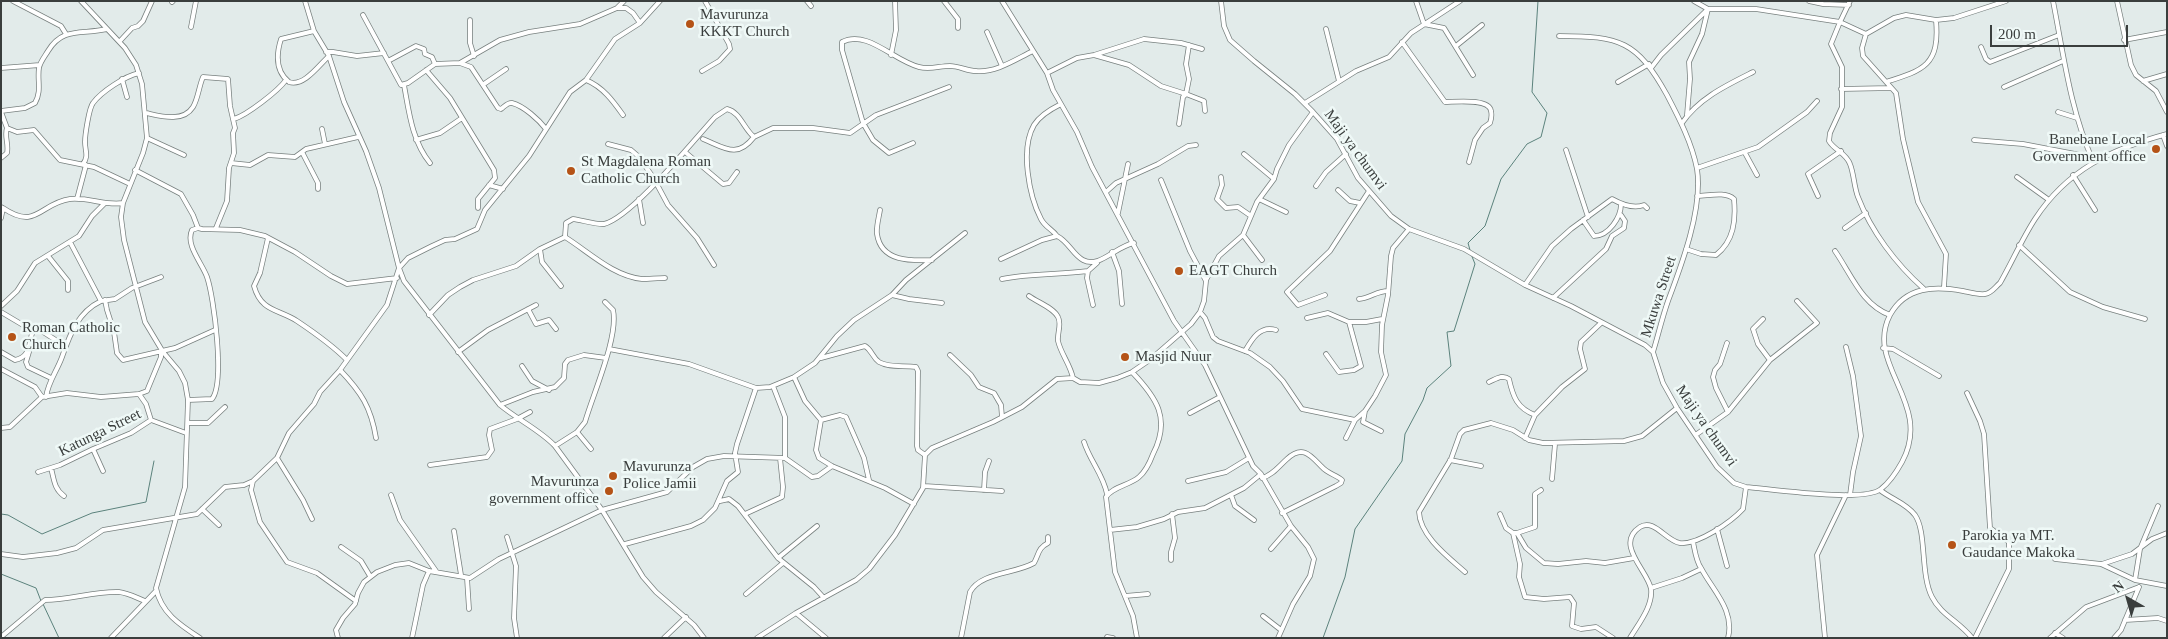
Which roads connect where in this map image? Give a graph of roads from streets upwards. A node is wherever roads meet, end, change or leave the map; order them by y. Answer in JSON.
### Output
{"nodes":[{"id":1,"x":13,"y":1,"type":"edge"},
{"id":2,"x":81,"y":1,"type":"edge"},
{"id":3,"x":152,"y":1,"type":"edge"},
{"id":4,"x":196,"y":1,"type":"edge"},
{"id":5,"x":305,"y":1,"type":"edge"},
{"id":6,"x":624,"y":1,"type":"edge"},
{"id":7,"x":660,"y":1,"type":"edge"},
{"id":8,"x":705,"y":1,"type":"edge"},
{"id":9,"x":807,"y":1,"type":"edge"},
{"id":10,"x":895,"y":1,"type":"edge"},
{"id":11,"x":944,"y":1,"type":"edge"},
{"id":12,"x":1002,"y":1,"type":"edge"},
{"id":13,"x":1221,"y":1,"type":"edge"},
{"id":14,"x":1416,"y":1,"type":"edge"},
{"id":15,"x":1460,"y":1,"type":"edge"},
{"id":16,"x":1694,"y":1,"type":"edge"},
{"id":17,"x":1809,"y":1,"type":"edge"},
{"id":18,"x":2006,"y":1,"type":"edge"},
{"id":19,"x":2053,"y":1,"type":"edge"},
{"id":20,"x":2117,"y":1,"type":"edge"},
{"id":21,"x":1849,"y":3,"type":"edge"},
{"id":22,"x":811,"y":6,"type":"dead end"},
{"id":23,"x":617,"y":8,"type":"junction"},
{"id":24,"x":1708,"y":9,"type":"junction"},
{"id":25,"x":363,"y":15,"type":"dead end"},
{"id":26,"x":470,"y":20,"type":"dead end"},
{"id":27,"x":1936,"y":20,"type":"junction"},
{"id":28,"x":640,"y":22,"type":"junction"},
{"id":29,"x":1840,"y":22,"type":"junction"},
{"id":30,"x":1424,"y":24,"type":"junction"},
{"id":31,"x":1482,"y":25,"type":"dead end"},
{"id":32,"x":191,"y":28,"type":"dead end"},
{"id":33,"x":958,"y":28,"type":"dead end"},
{"id":34,"x":107,"y":29,"type":"junction"},
{"id":35,"x":1326,"y":29,"type":"dead end"},
{"id":36,"x":314,"y":32,"type":"junction"},
{"id":37,"x":987,"y":32,"type":"dead end"},
{"id":38,"x":2167,"y":32,"type":"edge"},
{"id":39,"x":66,"y":34,"type":"junction"},
{"id":40,"x":1866,"y":34,"type":"junction"},
{"id":41,"x":2058,"y":35,"type":"junction"},
{"id":42,"x":1559,"y":36,"type":"dead end"},
{"id":43,"x":2124,"y":40,"type":"junction"},
{"id":44,"x":120,"y":41,"type":"junction"},
{"id":45,"x":1402,"y":42,"type":"junction"},
{"id":46,"x":1189,"y":45,"type":"junction"},
{"id":47,"x":1456,"y":46,"type":"junction"},
{"id":48,"x":1981,"y":47,"type":"dead end"},
{"id":49,"x":1202,"y":49,"type":"dead end"},
{"id":50,"x":1033,"y":51,"type":"junction"},
{"id":51,"x":328,"y":54,"type":"junction"},
{"id":52,"x":384,"y":54,"type":"junction"},
{"id":53,"x":891,"y":55,"type":"junction"},
{"id":54,"x":1094,"y":55,"type":"junction"},
{"id":55,"x":474,"y":56,"type":"junction"},
{"id":56,"x":388,"y":60,"type":"junction"},
{"id":57,"x":2063,"y":61,"type":"junction"},
{"id":58,"x":460,"y":63,"type":"junction"},
{"id":59,"x":435,"y":64,"type":"junction"},
{"id":60,"x":40,"y":65,"type":"junction"},
{"id":61,"x":1002,"y":66,"type":"junction"},
{"id":62,"x":1650,"y":66,"type":"junction"},
{"id":63,"x":1,"y":68,"type":"edge"},
{"id":64,"x":506,"y":69,"type":"dead end"},
{"id":65,"x":426,"y":70,"type":"junction"},
{"id":66,"x":702,"y":71,"type":"dead end"},
{"id":67,"x":1753,"y":72,"type":"dead end"},
{"id":68,"x":138,"y":73,"type":"junction"},
{"id":69,"x":1047,"y":73,"type":"junction"},
{"id":70,"x":2167,"y":74,"type":"edge"},
{"id":71,"x":1473,"y":76,"type":"dead end"},
{"id":72,"x":122,"y":79,"type":"junction"},
{"id":73,"x":286,"y":80,"type":"junction"},
{"id":74,"x":586,"y":80,"type":"junction"},
{"id":75,"x":2143,"y":80,"type":"junction"},
{"id":76,"x":1339,"y":82,"type":"junction"},
{"id":77,"x":1618,"y":82,"type":"dead end"},
{"id":78,"x":1886,"y":82,"type":"junction"},
{"id":79,"x":484,"y":84,"type":"junction"},
{"id":80,"x":404,"y":85,"type":"junction"},
{"id":81,"x":949,"y":87,"type":"dead end"},
{"id":82,"x":2004,"y":87,"type":"dead end"},
{"id":83,"x":1892,"y":88,"type":"junction"},
{"id":84,"x":1841,"y":89,"type":"junction"},
{"id":85,"x":1186,"y":94,"type":"junction"},
{"id":86,"x":127,"y":97,"type":"dead end"},
{"id":87,"x":1817,"y":101,"type":"dead end"},
{"id":88,"x":1306,"y":103,"type":"junction"},
{"id":89,"x":1061,"y":104,"type":"junction"},
{"id":90,"x":1,"y":111,"type":"edge"},
{"id":91,"x":1205,"y":112,"type":"dead end"},
{"id":92,"x":1313,"y":112,"type":"junction"},
{"id":93,"x":2058,"y":112,"type":"dead end"},
{"id":94,"x":2167,"y":112,"type":"edge"},
{"id":95,"x":146,"y":113,"type":"junction"},
{"id":96,"x":623,"y":115,"type":"dead end"},
{"id":97,"x":1687,"y":115,"type":"junction"},
{"id":98,"x":462,"y":118,"type":"junction"},
{"id":99,"x":2077,"y":118,"type":"junction"},
{"id":100,"x":234,"y":119,"type":"junction"},
{"id":101,"x":1682,"y":122,"type":"junction"},
{"id":102,"x":863,"y":124,"type":"junction"},
{"id":103,"x":1180,"y":124,"type":"dead end"},
{"id":104,"x":7,"y":128,"type":"junction"},
{"id":105,"x":322,"y":129,"type":"dead end"},
{"id":106,"x":546,"y":129,"type":"junction"},
{"id":107,"x":2165,"y":134,"type":"edge"},
{"id":108,"x":358,"y":137,"type":"junction"},
{"id":109,"x":754,"y":137,"type":"junction"},
{"id":110,"x":147,"y":138,"type":"junction"},
{"id":111,"x":704,"y":139,"type":"dead end"},
{"id":112,"x":416,"y":140,"type":"junction"},
{"id":113,"x":1974,"y":140,"type":"dead end"},
{"id":114,"x":913,"y":143,"type":"dead end"},
{"id":115,"x":325,"y":144,"type":"junction"},
{"id":116,"x":608,"y":144,"type":"dead end"},
{"id":117,"x":1196,"y":145,"type":"dead end"},
{"id":118,"x":2167,"y":146,"type":"edge"},
{"id":119,"x":1566,"y":150,"type":"dead end"},
{"id":120,"x":1841,"y":151,"type":"junction"},
{"id":121,"x":302,"y":152,"type":"junction"},
{"id":122,"x":685,"y":152,"type":"junction"},
{"id":123,"x":1745,"y":152,"type":"junction"},
{"id":124,"x":1244,"y":154,"type":"dead end"},
{"id":125,"x":1346,"y":154,"type":"junction"},
{"id":126,"x":184,"y":155,"type":"dead end"},
{"id":127,"x":2091,"y":156,"type":"junction"},
{"id":128,"x":1,"y":158,"type":"edge"},
{"id":129,"x":1469,"y":162,"type":"dead end"},
{"id":130,"x":2094,"y":162,"type":"junction"},
{"id":131,"x":232,"y":163,"type":"junction"},
{"id":132,"x":430,"y":163,"type":"dead end"},
{"id":133,"x":1128,"y":164,"type":"dead end"},
{"id":134,"x":85,"y":165,"type":"junction"},
{"id":135,"x":1697,"y":168,"type":"junction"},
{"id":136,"x":135,"y":170,"type":"junction"},
{"id":137,"x":737,"y":172,"type":"dead end"},
{"id":138,"x":1757,"y":175,"type":"dead end"},
{"id":139,"x":2073,"y":175,"type":"junction"},
{"id":140,"x":1221,"y":177,"type":"dead end"},
{"id":141,"x":2017,"y":177,"type":"dead end"},
{"id":142,"x":1126,"y":179,"type":"junction"},
{"id":143,"x":1274,"y":179,"type":"junction"},
{"id":144,"x":1161,"y":180,"type":"dead end"},
{"id":145,"x":656,"y":182,"type":"junction"},
{"id":146,"x":130,"y":184,"type":"junction"},
{"id":147,"x":489,"y":185,"type":"junction"},
{"id":148,"x":1316,"y":186,"type":"dead end"},
{"id":149,"x":503,"y":189,"type":"junction"},
{"id":150,"x":318,"y":190,"type":"dead end"},
{"id":151,"x":1338,"y":190,"type":"dead end"},
{"id":152,"x":1369,"y":190,"type":"junction"},
{"id":153,"x":1106,"y":192,"type":"junction"},
{"id":154,"x":1697,"y":196,"type":"junction"},
{"id":155,"x":1818,"y":196,"type":"dead end"},
{"id":156,"x":77,"y":198,"type":"junction"},
{"id":157,"x":639,"y":199,"type":"junction"},
{"id":158,"x":1259,"y":199,"type":"junction"},
{"id":159,"x":2049,"y":200,"type":"junction"},
{"id":160,"x":104,"y":203,"type":"junction"},
{"id":161,"x":123,"y":203,"type":"junction"},
{"id":162,"x":1360,"y":203,"type":"junction"},
{"id":163,"x":1621,"y":204,"type":"junction"},
{"id":164,"x":2,"y":207,"type":"edge"},
{"id":165,"x":478,"y":208,"type":"dead end"},
{"id":166,"x":1647,"y":208,"type":"dead end"},
{"id":167,"x":880,"y":210,"type":"dead end"},
{"id":168,"x":2095,"y":210,"type":"dead end"},
{"id":169,"x":1286,"y":212,"type":"dead end"},
{"id":170,"x":1118,"y":213,"type":"junction"},
{"id":171,"x":1866,"y":213,"type":"junction"},
{"id":172,"x":1621,"y":215,"type":"junction"},
{"id":173,"x":1250,"y":216,"type":"junction"},
{"id":174,"x":1588,"y":217,"type":"junction"},
{"id":175,"x":1,"y":218,"type":"edge"},
{"id":176,"x":1584,"y":220,"type":"junction"},
{"id":177,"x":643,"y":223,"type":"dead end"},
{"id":178,"x":198,"y":228,"type":"junction"},
{"id":179,"x":216,"y":228,"type":"junction"},
{"id":180,"x":1845,"y":228,"type":"dead end"},
{"id":181,"x":1409,"y":229,"type":"junction"},
{"id":182,"x":965,"y":233,"type":"dead end"},
{"id":183,"x":1242,"y":235,"type":"junction"},
{"id":184,"x":1057,"y":236,"type":"junction"},
{"id":185,"x":566,"y":237,"type":"junction"},
{"id":186,"x":268,"y":238,"type":"junction"},
{"id":187,"x":1131,"y":238,"type":"junction"},
{"id":188,"x":70,"y":242,"type":"junction"},
{"id":189,"x":1134,"y":243,"type":"junction"},
{"id":190,"x":1128,"y":244,"type":"junction"},
{"id":191,"x":2019,"y":245,"type":"junction"},
{"id":192,"x":540,"y":249,"type":"junction"},
{"id":193,"x":1686,"y":250,"type":"junction"},
{"id":194,"x":1834,"y":251,"type":"dead end"},
{"id":195,"x":1112,"y":252,"type":"junction"},
{"id":196,"x":48,"y":256,"type":"junction"},
{"id":197,"x":934,"y":259,"type":"junction"},
{"id":198,"x":1000,"y":259,"type":"dead end"},
{"id":199,"x":1262,"y":260,"type":"dead end"},
{"id":200,"x":1097,"y":263,"type":"junction"},
{"id":201,"x":714,"y":265,"type":"dead end"},
{"id":202,"x":399,"y":268,"type":"junction"},
{"id":203,"x":1088,"y":271,"type":"junction"},
{"id":204,"x":161,"y":277,"type":"dead end"},
{"id":205,"x":397,"y":278,"type":"junction"},
{"id":206,"x":665,"y":278,"type":"dead end"},
{"id":207,"x":1002,"y":279,"type":"dead end"},
{"id":208,"x":1206,"y":281,"type":"junction"},
{"id":209,"x":1525,"y":285,"type":"junction"},
{"id":210,"x":136,"y":286,"type":"junction"},
{"id":211,"x":561,"y":286,"type":"dead end"},
{"id":212,"x":1944,"y":287,"type":"junction"},
{"id":213,"x":1923,"y":288,"type":"junction"},
{"id":214,"x":68,"y":290,"type":"dead end"},
{"id":215,"x":1388,"y":291,"type":"junction"},
{"id":216,"x":892,"y":295,"type":"junction"},
{"id":217,"x":1325,"y":295,"type":"dead end"},
{"id":218,"x":1029,"y":296,"type":"dead end"},
{"id":219,"x":1,"y":297,"type":"edge"},
{"id":220,"x":1553,"y":298,"type":"junction"},
{"id":221,"x":1359,"y":299,"type":"dead end"},
{"id":222,"x":103,"y":300,"type":"junction"},
{"id":223,"x":1797,"y":301,"type":"dead end"},
{"id":224,"x":5,"y":302,"type":"junction"},
{"id":225,"x":605,"y":302,"type":"dead end"},
{"id":226,"x":942,"y":303,"type":"dead end"},
{"id":227,"x":1122,"y":304,"type":"dead end"},
{"id":228,"x":536,"y":305,"type":"dead end"},
{"id":229,"x":1093,"y":305,"type":"dead end"},
{"id":230,"x":1,"y":306,"type":"edge"},
{"id":231,"x":528,"y":309,"type":"junction"},
{"id":232,"x":1,"y":312,"type":"edge"},
{"id":233,"x":1200,"y":312,"type":"junction"},
{"id":234,"x":429,"y":315,"type":"junction"},
{"id":235,"x":1890,"y":315,"type":"junction"},
{"id":236,"x":1307,"y":318,"type":"dead end"},
{"id":237,"x":1382,"y":319,"type":"junction"},
{"id":238,"x":1763,"y":319,"type":"dead end"},
{"id":239,"x":2145,"y":319,"type":"dead end"},
{"id":240,"x":1349,"y":322,"type":"junction"},
{"id":241,"x":1601,"y":323,"type":"junction"},
{"id":242,"x":556,"y":329,"type":"dead end"},
{"id":243,"x":215,"y":330,"type":"junction"},
{"id":244,"x":1276,"y":330,"type":"dead end"},
{"id":245,"x":33,"y":331,"type":"junction"},
{"id":246,"x":1183,"y":332,"type":"junction"},
{"id":247,"x":1727,"y":343,"type":"dead end"},
{"id":248,"x":65,"y":346,"type":"junction"},
{"id":249,"x":1846,"y":347,"type":"dead end"},
{"id":250,"x":609,"y":348,"type":"junction"},
{"id":251,"x":1883,"y":348,"type":"junction"},
{"id":252,"x":29,"y":350,"type":"junction"},
{"id":253,"x":1245,"y":351,"type":"junction"},
{"id":254,"x":1,"y":352,"type":"edge"},
{"id":255,"x":162,"y":352,"type":"junction"},
{"id":256,"x":458,"y":352,"type":"junction"},
{"id":257,"x":1653,"y":352,"type":"junction"},
{"id":258,"x":1326,"y":354,"type":"dead end"},
{"id":259,"x":950,"y":355,"type":"dead end"},
{"id":260,"x":606,"y":358,"type":"junction"},
{"id":261,"x":820,"y":358,"type":"junction"},
{"id":262,"x":347,"y":360,"type":"junction"},
{"id":263,"x":1770,"y":360,"type":"junction"},
{"id":264,"x":522,"y":366,"type":"dead end"},
{"id":265,"x":1,"y":369,"type":"edge"},
{"id":266,"x":340,"y":370,"type":"junction"},
{"id":267,"x":1132,"y":372,"type":"junction"},
{"id":268,"x":1939,"y":376,"type":"dead end"},
{"id":269,"x":794,"y":377,"type":"junction"},
{"id":270,"x":51,"y":378,"type":"junction"},
{"id":271,"x":1073,"y":378,"type":"junction"},
{"id":272,"x":1489,"y":382,"type":"dead end"},
{"id":273,"x":536,"y":384,"type":"junction"},
{"id":274,"x":773,"y":386,"type":"junction"},
{"id":275,"x":756,"y":388,"type":"junction"},
{"id":276,"x":549,"y":390,"type":"junction"},
{"id":277,"x":533,"y":392,"type":"junction"},
{"id":278,"x":1967,"y":393,"type":"dead end"},
{"id":279,"x":139,"y":394,"type":"junction"},
{"id":280,"x":44,"y":397,"type":"junction"},
{"id":281,"x":1220,"y":397,"type":"junction"},
{"id":282,"x":188,"y":400,"type":"junction"},
{"id":283,"x":500,"y":405,"type":"junction"},
{"id":284,"x":225,"y":407,"type":"dead end"},
{"id":285,"x":1677,"y":408,"type":"junction"},
{"id":286,"x":1365,"y":411,"type":"junction"},
{"id":287,"x":530,"y":412,"type":"dead end"},
{"id":288,"x":1728,"y":412,"type":"junction"},
{"id":289,"x":1190,"y":413,"type":"dead end"},
{"id":290,"x":1535,"y":415,"type":"junction"},
{"id":291,"x":1002,"y":417,"type":"junction"},
{"id":292,"x":517,"y":419,"type":"junction"},
{"id":293,"x":151,"y":420,"type":"junction"},
{"id":294,"x":821,"y":420,"type":"junction"},
{"id":295,"x":1355,"y":420,"type":"junction"},
{"id":296,"x":188,"y":423,"type":"junction"},
{"id":297,"x":1,"y":428,"type":"edge"},
{"id":298,"x":1380,"y":431,"type":"dead end"},
{"id":299,"x":577,"y":432,"type":"junction"},
{"id":300,"x":186,"y":433,"type":"junction"},
{"id":301,"x":1697,"y":434,"type":"junction"},
{"id":302,"x":376,"y":438,"type":"dead end"},
{"id":303,"x":1346,"y":438,"type":"dead end"},
{"id":304,"x":1525,"y":438,"type":"junction"},
{"id":305,"x":1084,"y":442,"type":"dead end"},
{"id":306,"x":1554,"y":444,"type":"junction"},
{"id":307,"x":556,"y":446,"type":"junction"},
{"id":308,"x":92,"y":449,"type":"junction"},
{"id":309,"x":591,"y":449,"type":"dead end"},
{"id":310,"x":925,"y":456,"type":"junction"},
{"id":311,"x":277,"y":458,"type":"junction"},
{"id":312,"x":737,"y":458,"type":"junction"},
{"id":313,"x":782,"y":458,"type":"junction"},
{"id":314,"x":1249,"y":458,"type":"junction"},
{"id":315,"x":1450,"y":460,"type":"junction"},
{"id":316,"x":989,"y":461,"type":"dead end"},
{"id":317,"x":430,"y":465,"type":"dead end"},
{"id":318,"x":832,"y":466,"type":"junction"},
{"id":319,"x":1480,"y":466,"type":"dead end"},
{"id":320,"x":52,"y":468,"type":"junction"},
{"id":321,"x":104,"y":471,"type":"dead end"},
{"id":322,"x":38,"y":472,"type":"dead end"},
{"id":323,"x":1261,"y":476,"type":"junction"},
{"id":324,"x":1552,"y":479,"type":"dead end"},
{"id":325,"x":869,"y":480,"type":"junction"},
{"id":326,"x":253,"y":481,"type":"junction"},
{"id":327,"x":1188,"y":481,"type":"dead end"},
{"id":328,"x":241,"y":485,"type":"junction"},
{"id":329,"x":924,"y":486,"type":"junction"},
{"id":330,"x":1746,"y":487,"type":"junction"},
{"id":331,"x":251,"y":490,"type":"junction"},
{"id":332,"x":984,"y":490,"type":"junction"},
{"id":333,"x":1541,"y":490,"type":"dead end"},
{"id":334,"x":1880,"y":490,"type":"junction"},
{"id":335,"x":1002,"y":491,"type":"dead end"},
{"id":336,"x":1107,"y":494,"type":"junction"},
{"id":337,"x":390,"y":495,"type":"dead end"},
{"id":338,"x":64,"y":496,"type":"dead end"},
{"id":339,"x":1231,"y":496,"type":"junction"},
{"id":340,"x":1848,"y":496,"type":"junction"},
{"id":341,"x":719,"y":501,"type":"junction"},
{"id":342,"x":914,"y":504,"type":"junction"},
{"id":343,"x":2158,"y":506,"type":"dead end"},
{"id":344,"x":202,"y":509,"type":"junction"},
{"id":345,"x":602,"y":510,"type":"junction"},
{"id":346,"x":1282,"y":513,"type":"junction"},
{"id":347,"x":745,"y":514,"type":"junction"},
{"id":348,"x":1172,"y":514,"type":"junction"},
{"id":349,"x":1500,"y":514,"type":"dead end"},
{"id":350,"x":177,"y":518,"type":"junction"},
{"id":351,"x":312,"y":519,"type":"dead end"},
{"id":352,"x":1254,"y":520,"type":"dead end"},
{"id":353,"x":219,"y":525,"type":"dead end"},
{"id":354,"x":817,"y":526,"type":"dead end"},
{"id":355,"x":1291,"y":526,"type":"junction"},
{"id":356,"x":1717,"y":529,"type":"junction"},
{"id":357,"x":454,"y":530,"type":"dead end"},
{"id":358,"x":1110,"y":530,"type":"junction"},
{"id":359,"x":1515,"y":533,"type":"junction"},
{"id":360,"x":2167,"y":533,"type":"edge"},
{"id":361,"x":507,"y":537,"type":"dead end"},
{"id":362,"x":1048,"y":537,"type":"dead end"},
{"id":363,"x":1693,"y":542,"type":"junction"},
{"id":364,"x":624,"y":544,"type":"junction"},
{"id":365,"x":340,"y":547,"type":"dead end"},
{"id":366,"x":1271,"y":549,"type":"dead end"},
{"id":367,"x":2140,"y":549,"type":"junction"},
{"id":368,"x":512,"y":552,"type":"junction"},
{"id":369,"x":1,"y":554,"type":"edge"},
{"id":370,"x":778,"y":558,"type":"junction"},
{"id":371,"x":1634,"y":558,"type":"junction"},
{"id":372,"x":2055,"y":559,"type":"dead end"},
{"id":373,"x":1171,"y":560,"type":"dead end"},
{"id":374,"x":783,"y":563,"type":"junction"},
{"id":375,"x":2101,"y":564,"type":"junction"},
{"id":376,"x":1727,"y":566,"type":"dead end"},
{"id":377,"x":1701,"y":569,"type":"junction"},
{"id":378,"x":429,"y":570,"type":"junction"},
{"id":379,"x":436,"y":571,"type":"junction"},
{"id":380,"x":1465,"y":572,"type":"dead end"},
{"id":381,"x":461,"y":575,"type":"junction"},
{"id":382,"x":370,"y":576,"type":"junction"},
{"id":383,"x":467,"y":578,"type":"junction"},
{"id":384,"x":2135,"y":580,"type":"junction"},
{"id":385,"x":2141,"y":582,"type":"junction"},
{"id":386,"x":2167,"y":586,"type":"edge"},
{"id":387,"x":2139,"y":587,"type":"junction"},
{"id":388,"x":1651,"y":588,"type":"junction"},
{"id":389,"x":156,"y":591,"type":"junction"},
{"id":390,"x":746,"y":594,"type":"dead end"},
{"id":391,"x":1148,"y":594,"type":"dead end"},
{"id":392,"x":1125,"y":596,"type":"junction"},
{"id":393,"x":824,"y":598,"type":"junction"},
{"id":394,"x":144,"y":601,"type":"junction"},
{"id":395,"x":356,"y":601,"type":"junction"},
{"id":396,"x":469,"y":609,"type":"dead end"},
{"id":397,"x":796,"y":613,"type":"junction"},
{"id":398,"x":1263,"y":616,"type":"dead end"},
{"id":399,"x":686,"y":617,"type":"junction"},
{"id":400,"x":2125,"y":620,"type":"junction"},
{"id":401,"x":2167,"y":621,"type":"edge"},
{"id":402,"x":1281,"y":630,"type":"junction"},
{"id":403,"x":2055,"y":633,"type":"junction"},
{"id":404,"x":1,"y":637,"type":"edge"},
{"id":405,"x":1107,"y":637,"type":"edge"},
{"id":406,"x":2116,"y":637,"type":"edge"},
{"id":407,"x":111,"y":638,"type":"edge"},
{"id":408,"x":200,"y":638,"type":"edge"},
{"id":409,"x":338,"y":638,"type":"edge"},
{"id":410,"x":412,"y":638,"type":"edge"},
{"id":411,"x":517,"y":638,"type":"edge"},
{"id":412,"x":664,"y":638,"type":"edge"},
{"id":413,"x":704,"y":638,"type":"edge"},
{"id":414,"x":756,"y":638,"type":"edge"},
{"id":415,"x":826,"y":638,"type":"edge"},
{"id":416,"x":961,"y":638,"type":"edge"},
{"id":417,"x":1113,"y":638,"type":"edge"},
{"id":418,"x":1137,"y":638,"type":"edge"},
{"id":419,"x":1278,"y":638,"type":"edge"},
{"id":420,"x":1613,"y":638,"type":"edge"},
{"id":421,"x":1630,"y":638,"type":"edge"},
{"id":422,"x":1728,"y":638,"type":"edge"},
{"id":423,"x":1825,"y":638,"type":"edge"},
{"id":424,"x":1973,"y":638,"type":"edge"},
{"id":425,"x":2050,"y":638,"type":"edge"},
{"id":426,"x":2063,"y":638,"type":"edge"}],
"edges":[{"from":1,"to":39,"type":"street"},
{"from":2,"to":34,"type":"street"},
{"from":3,"to":44,"type":"street"},
{"from":4,"to":32,"type":"street"},
{"from":5,"to":36,"type":"street"},
{"from":6,"to":23,"type":"street"},
{"from":7,"to":28,"type":"street"},
{"from":8,"to":66,"type":"street"},
{"from":9,"to":22,"type":"street"},
{"from":10,"to":53,"type":"street"},
{"from":11,"to":33,"type":"street"},
{"from":12,"to":50,"type":"street"},
{"from":13,"to":88,"type":"street","name":"Maji ya chumvi"},
{"from":14,"to":30,"type":"street"},
{"from":15,"to":30,"type":"street"},
{"from":16,"to":24,"type":"street"},
{"from":17,"to":21,"type":"street"},
{"from":18,"to":27,"type":"street"},
{"from":19,"to":41,"type":"street"},
{"from":20,"to":43,"type":"street"},
{"from":21,"to":29,"type":"street"},
{"from":23,"to":28,"type":"street"},
{"from":23,"to":55,"type":"street"},
{"from":24,"to":29,"type":"street"},
{"from":24,"to":62,"type":"street"},
{"from":24,"to":97,"type":"street"},
{"from":25,"to":52,"type":"street"},
{"from":26,"to":55,"type":"street"},
{"from":27,"to":40,"type":"street"},
{"from":27,"to":78,"type":"street"},
{"from":28,"to":74,"type":"street"},
{"from":29,"to":40,"type":"street"},
{"from":29,"to":84,"type":"street"},
{"from":30,"to":45,"type":"street"},
{"from":30,"to":47,"type":"street"},
{"from":31,"to":47,"type":"street"},
{"from":34,"to":39,"type":"street"},
{"from":34,"to":44,"type":"street"},
{"from":35,"to":76,"type":"street"},
{"from":36,"to":51,"type":"street"},
{"from":36,"to":73,"type":"street"},
{"from":37,"to":61,"type":"street"},
{"from":38,"to":43,"type":"street"},
{"from":39,"to":60,"type":"street"},
{"from":40,"to":78,"type":"street"},
{"from":41,"to":48,"type":"street"},
{"from":41,"to":57,"type":"street"},
{"from":42,"to":62,"type":"street"},
{"from":43,"to":75,"type":"street"},
{"from":44,"to":68,"type":"street"},
{"from":45,"to":76,"type":"street"},
{"from":45,"to":129,"type":"street"},
{"from":46,"to":49,"type":"street"},
{"from":46,"to":54,"type":"street"},
{"from":46,"to":85,"type":"street"},
{"from":47,"to":71,"type":"street"},
{"from":50,"to":61,"type":"street"},
{"from":50,"to":69,"type":"street"},
{"from":51,"to":52,"type":"street"},
{"from":51,"to":73,"type":"street"},
{"from":51,"to":108,"type":"street"},
{"from":52,"to":56,"type":"street"},
{"from":53,"to":61,"type":"street"},
{"from":53,"to":102,"type":"street"},
{"from":54,"to":69,"type":"street"},
{"from":54,"to":85,"type":"street"},
{"from":55,"to":58,"type":"street"},
{"from":56,"to":59,"type":"street"},
{"from":56,"to":80,"type":"street"},
{"from":57,"to":82,"type":"street"},
{"from":57,"to":99,"type":"street"},
{"from":58,"to":59,"type":"street"},
{"from":58,"to":79,"type":"street"},
{"from":59,"to":65,"type":"street"},
{"from":60,"to":63,"type":"street"},
{"from":60,"to":90,"type":"street"},
{"from":62,"to":77,"type":"street"},
{"from":62,"to":101,"type":"street","name":"Mkuwa Street"},
{"from":64,"to":79,"type":"street"},
{"from":65,"to":80,"type":"street"},
{"from":65,"to":98,"type":"street"},
{"from":67,"to":97,"type":"street"},
{"from":68,"to":72,"type":"street"},
{"from":68,"to":95,"type":"street"},
{"from":69,"to":89,"type":"street"},
{"from":70,"to":75,"type":"street"},
{"from":72,"to":86,"type":"street"},
{"from":72,"to":134,"type":"street"},
{"from":73,"to":100,"type":"street"},
{"from":74,"to":96,"type":"street"},
{"from":74,"to":106,"type":"street"},
{"from":75,"to":94,"type":"street"},
{"from":76,"to":88,"type":"street"},
{"from":78,"to":83,"type":"street"},
{"from":79,"to":106,"type":"street"},
{"from":80,"to":112,"type":"street"},
{"from":81,"to":102,"type":"street"},
{"from":83,"to":84,"type":"street"},
{"from":83,"to":212,"type":"street"},
{"from":84,"to":120,"type":"street"},
{"from":85,"to":91,"type":"street"},
{"from":85,"to":103,"type":"street"},
{"from":87,"to":123,"type":"street"},
{"from":88,"to":92,"type":"street","name":"Maji ya chumvi"},
{"from":89,"to":153,"type":"street"},
{"from":89,"to":184,"type":"street"},
{"from":90,"to":104,"type":"street"},
{"from":92,"to":125,"type":"street","name":"Maji ya chumvi"},
{"from":92,"to":143,"type":"street"},
{"from":93,"to":99,"type":"street"},
{"from":95,"to":100,"type":"street"},
{"from":95,"to":110,"type":"street"},
{"from":97,"to":101,"type":"street"},
{"from":98,"to":112,"type":"street"},
{"from":98,"to":147,"type":"street"},
{"from":99,"to":127,"type":"street"},
{"from":100,"to":131,"type":"street"},
{"from":101,"to":135,"type":"street","name":"Mkuwa Street"},
{"from":102,"to":109,"type":"street"},
{"from":102,"to":114,"type":"street"},
{"from":104,"to":128,"type":"street"},
{"from":104,"to":134,"type":"street"},
{"from":105,"to":115,"type":"street"},
{"from":106,"to":149,"type":"street"},
{"from":107,"to":118,"type":"street"},
{"from":107,"to":130,"type":"street"},
{"from":108,"to":115,"type":"street"},
{"from":108,"to":202,"type":"street"},
{"from":109,"to":111,"type":"street"},
{"from":109,"to":122,"type":"street"},
{"from":110,"to":126,"type":"street"},
{"from":110,"to":136,"type":"street"},
{"from":112,"to":132,"type":"street"},
{"from":113,"to":127,"type":"street"},
{"from":115,"to":121,"type":"street"},
{"from":116,"to":145,"type":"street"},
{"from":117,"to":142,"type":"street"},
{"from":119,"to":174,"type":"street"},
{"from":120,"to":155,"type":"street"},
{"from":120,"to":171,"type":"street"},
{"from":121,"to":131,"type":"street"},
{"from":121,"to":150,"type":"street"},
{"from":122,"to":137,"type":"street"},
{"from":122,"to":145,"type":"street"},
{"from":123,"to":135,"type":"street"},
{"from":123,"to":138,"type":"street"},
{"from":124,"to":143,"type":"street"},
{"from":125,"to":148,"type":"street"},
{"from":125,"to":152,"type":"street","name":"Maji ya chumvi"},
{"from":127,"to":130,"type":"street"},
{"from":130,"to":139,"type":"street"},
{"from":131,"to":179,"type":"street"},
{"from":133,"to":142,"type":"street"},
{"from":134,"to":146,"type":"street"},
{"from":134,"to":156,"type":"street"},
{"from":135,"to":154,"type":"street","name":"Mkuwa Street"},
{"from":136,"to":146,"type":"street"},
{"from":136,"to":178,"type":"street"},
{"from":139,"to":159,"type":"street"},
{"from":139,"to":168,"type":"street"},
{"from":140,"to":173,"type":"street"},
{"from":141,"to":159,"type":"street"},
{"from":142,"to":153,"type":"street"},
{"from":142,"to":170,"type":"street"},
{"from":143,"to":158,"type":"street"},
{"from":144,"to":208,"type":"street"},
{"from":145,"to":157,"type":"street"},
{"from":145,"to":201,"type":"street"},
{"from":146,"to":161,"type":"street"},
{"from":147,"to":149,"type":"street"},
{"from":147,"to":165,"type":"street"},
{"from":149,"to":202,"type":"street"},
{"from":151,"to":162,"type":"street"},
{"from":152,"to":162,"type":"street"},
{"from":152,"to":181,"type":"street","name":"Maji ya chumvi"},
{"from":153,"to":170,"type":"street"},
{"from":154,"to":193,"type":"street","name":"Mkuwa Street"},
{"from":154,"to":193,"type":"street","name":"Mkuwa Street"},
{"from":156,"to":160,"type":"street"},
{"from":156,"to":164,"type":"street"},
{"from":157,"to":177,"type":"street"},
{"from":157,"to":185,"type":"street"},
{"from":158,"to":169,"type":"street"},
{"from":158,"to":173,"type":"street"},
{"from":159,"to":191,"type":"street"},
{"from":160,"to":161,"type":"street"},
{"from":160,"to":188,"type":"street"},
{"from":161,"to":210,"type":"street"},
{"from":162,"to":217,"type":"street"},
{"from":163,"to":166,"type":"street"},
{"from":163,"to":172,"type":"street"},
{"from":163,"to":174,"type":"street"},
{"from":164,"to":175,"type":"street"},
{"from":167,"to":197,"type":"street"},
{"from":170,"to":187,"type":"street"},
{"from":171,"to":180,"type":"street"},
{"from":171,"to":213,"type":"street"},
{"from":172,"to":176,"type":"street"},
{"from":172,"to":220,"type":"street"},
{"from":173,"to":183,"type":"street"},
{"from":174,"to":176,"type":"street"},
{"from":176,"to":209,"type":"street"},
{"from":178,"to":179,"type":"street"},
{"from":178,"to":243,"type":"street"},
{"from":179,"to":186,"type":"street"},
{"from":181,"to":209,"type":"street","name":"Maji ya chumvi"},
{"from":181,"to":215,"type":"street"},
{"from":182,"to":197,"type":"street"},
{"from":183,"to":199,"type":"street"},
{"from":183,"to":208,"type":"street"},
{"from":184,"to":198,"type":"street"},
{"from":184,"to":200,"type":"street"},
{"from":185,"to":192,"type":"street"},
{"from":185,"to":206,"type":"street"},
{"from":186,"to":205,"type":"street"},
{"from":186,"to":262,"type":"street"},
{"from":187,"to":189,"type":"street"},
{"from":187,"to":190,"type":"street"},
{"from":188,"to":196,"type":"street"},
{"from":188,"to":222,"type":"street"},
{"from":189,"to":190,"type":"street"},
{"from":189,"to":246,"type":"street"},
{"from":190,"to":195,"type":"street"},
{"from":191,"to":212,"type":"street"},
{"from":191,"to":239,"type":"street"},
{"from":192,"to":211,"type":"street"},
{"from":192,"to":234,"type":"street"},
{"from":193,"to":257,"type":"street","name":"Mkuwa Street"},
{"from":194,"to":235,"type":"street"},
{"from":195,"to":200,"type":"street"},
{"from":195,"to":227,"type":"street"},
{"from":196,"to":214,"type":"street"},
{"from":196,"to":224,"type":"street"},
{"from":197,"to":216,"type":"street"},
{"from":200,"to":203,"type":"street"},
{"from":202,"to":205,"type":"street"},
{"from":202,"to":234,"type":"street"},
{"from":203,"to":207,"type":"street"},
{"from":203,"to":229,"type":"street"},
{"from":204,"to":210,"type":"street"},
{"from":205,"to":262,"type":"street"},
{"from":208,"to":233,"type":"street"},
{"from":209,"to":220,"type":"street","name":"Maji ya chumvi"},
{"from":210,"to":222,"type":"street"},
{"from":210,"to":255,"type":"street"},
{"from":212,"to":213,"type":"street"},
{"from":213,"to":235,"type":"street"},
{"from":215,"to":221,"type":"street"},
{"from":215,"to":237,"type":"street"},
{"from":216,"to":226,"type":"street"},
{"from":216,"to":261,"type":"street"},
{"from":218,"to":271,"type":"street"},
{"from":219,"to":224,"type":"street"},
{"from":220,"to":241,"type":"street","name":"Maji ya chumvi"},
{"from":222,"to":248,"type":"street"},
{"from":222,"to":255,"type":"street"},
{"from":223,"to":263,"type":"street"},
{"from":224,"to":230,"type":"street"},
{"from":225,"to":250,"type":"street"},
{"from":228,"to":231,"type":"street"},
{"from":231,"to":242,"type":"street"},
{"from":231,"to":256,"type":"street"},
{"from":232,"to":245,"type":"street"},
{"from":233,"to":246,"type":"street"},
{"from":233,"to":253,"type":"street"},
{"from":234,"to":256,"type":"street"},
{"from":235,"to":251,"type":"street"},
{"from":236,"to":240,"type":"street"},
{"from":237,"to":240,"type":"street"},
{"from":237,"to":286,"type":"street"},
{"from":238,"to":263,"type":"street"},
{"from":240,"to":258,"type":"street"},
{"from":241,"to":257,"type":"street","name":"Maji ya chumvi"},
{"from":241,"to":290,"type":"street"},
{"from":243,"to":255,"type":"street"},
{"from":243,"to":282,"type":"street"},
{"from":244,"to":253,"type":"street"},
{"from":245,"to":248,"type":"street"},
{"from":245,"to":252,"type":"street"},
{"from":246,"to":267,"type":"street"},
{"from":246,"to":281,"type":"street"},
{"from":247,"to":288,"type":"street"},
{"from":248,"to":270,"type":"street"},
{"from":249,"to":340,"type":"street"},
{"from":250,"to":260,"type":"street"},
{"from":250,"to":275,"type":"street"},
{"from":251,"to":268,"type":"street"},
{"from":251,"to":334,"type":"street"},
{"from":252,"to":254,"type":"street"},
{"from":252,"to":270,"type":"street"},
{"from":253,"to":295,"type":"street"},
{"from":255,"to":279,"type":"street"},
{"from":255,"to":282,"type":"street"},
{"from":256,"to":283,"type":"street"},
{"from":257,"to":285,"type":"street","name":"Maji ya chumvi"},
{"from":259,"to":291,"type":"street"},
{"from":260,"to":276,"type":"street"},
{"from":260,"to":299,"type":"street"},
{"from":261,"to":269,"type":"street"},
{"from":261,"to":310,"type":"street"},
{"from":262,"to":266,"type":"street"},
{"from":263,"to":288,"type":"street"},
{"from":264,"to":273,"type":"street"},
{"from":265,"to":280,"type":"street"},
{"from":266,"to":302,"type":"street"},
{"from":266,"to":311,"type":"street"},
{"from":267,"to":271,"type":"street"},
{"from":267,"to":336,"type":"street"},
{"from":269,"to":274,"type":"street"},
{"from":269,"to":294,"type":"street"},
{"from":270,"to":280,"type":"street"},
{"from":271,"to":291,"type":"street"},
{"from":272,"to":290,"type":"street"},
{"from":273,"to":276,"type":"street"},
{"from":273,"to":277,"type":"street"},
{"from":274,"to":275,"type":"street"},
{"from":274,"to":313,"type":"street"},
{"from":275,"to":312,"type":"street"},
{"from":276,"to":277,"type":"street"},
{"from":277,"to":283,"type":"street"},
{"from":278,"to":424,"type":"street"},
{"from":279,"to":280,"type":"street"},
{"from":279,"to":293,"type":"street"},
{"from":280,"to":297,"type":"street"},
{"from":281,"to":289,"type":"street"},
{"from":281,"to":314,"type":"street"},
{"from":282,"to":296,"type":"street"},
{"from":283,"to":292,"type":"street"},
{"from":284,"to":296,"type":"street"},
{"from":285,"to":301,"type":"street","name":"Maji ya chumvi"},
{"from":285,"to":306,"type":"street"},
{"from":286,"to":295,"type":"street"},
{"from":286,"to":298,"type":"street"},
{"from":287,"to":292,"type":"street"},
{"from":288,"to":301,"type":"street"},
{"from":290,"to":304,"type":"street"},
{"from":291,"to":310,"type":"street"},
{"from":292,"to":307,"type":"street"},
{"from":292,"to":317,"type":"street"},
{"from":293,"to":300,"type":"street","name":"Katunga Street"},
{"from":293,"to":308,"type":"street","name":"Katunga Street"},
{"from":294,"to":318,"type":"street"},
{"from":294,"to":325,"type":"street"},
{"from":295,"to":303,"type":"street"},
{"from":296,"to":300,"type":"street"},
{"from":299,"to":307,"type":"street"},
{"from":299,"to":309,"type":"street"},
{"from":300,"to":350,"type":"street"},
{"from":301,"to":330,"type":"street","name":"Maji ya chumvi"},
{"from":304,"to":306,"type":"street"},
{"from":304,"to":315,"type":"street"},
{"from":305,"to":336,"type":"street"},
{"from":306,"to":324,"type":"street"},
{"from":307,"to":345,"type":"street"},
{"from":308,"to":320,"type":"street","name":"Katunga Street"},
{"from":308,"to":321,"type":"street"},
{"from":310,"to":329,"type":"street"},
{"from":311,"to":326,"type":"street"},
{"from":311,"to":351,"type":"street"},
{"from":312,"to":313,"type":"street"},
{"from":312,"to":341,"type":"street"},
{"from":312,"to":345,"type":"street"},
{"from":313,"to":318,"type":"street"},
{"from":313,"to":347,"type":"street"},
{"from":314,"to":323,"type":"street"},
{"from":314,"to":327,"type":"street"},
{"from":315,"to":319,"type":"street"},
{"from":315,"to":380,"type":"street"},
{"from":316,"to":332,"type":"street"},
{"from":318,"to":325,"type":"street"},
{"from":320,"to":322,"type":"street","name":"Katunga Street"},
{"from":320,"to":338,"type":"street"},
{"from":323,"to":339,"type":"street"},
{"from":323,"to":346,"type":"street"},
{"from":323,"to":346,"type":"street"},
{"from":325,"to":342,"type":"street"},
{"from":326,"to":328,"type":"street"},
{"from":326,"to":331,"type":"street"},
{"from":328,"to":331,"type":"street"},
{"from":328,"to":344,"type":"street"},
{"from":329,"to":332,"type":"street"},
{"from":329,"to":342,"type":"street"},
{"from":330,"to":340,"type":"street","name":"Maji ya chumvi"},
{"from":330,"to":356,"type":"street"},
{"from":331,"to":395,"type":"street"},
{"from":332,"to":335,"type":"street"},
{"from":333,"to":359,"type":"street"},
{"from":334,"to":340,"type":"street","name":"Maji ya chumvi"},
{"from":334,"to":424,"type":"street"},
{"from":336,"to":358,"type":"street"},
{"from":337,"to":379,"type":"street"},
{"from":339,"to":348,"type":"street"},
{"from":339,"to":352,"type":"street"},
{"from":340,"to":423,"type":"street"},
{"from":341,"to":347,"type":"street"},
{"from":341,"to":364,"type":"street"},
{"from":342,"to":393,"type":"street"},
{"from":343,"to":367,"type":"street"},
{"from":344,"to":350,"type":"street"},
{"from":344,"to":353,"type":"street"},
{"from":345,"to":364,"type":"street"},
{"from":345,"to":368,"type":"street"},
{"from":346,"to":355,"type":"street"},
{"from":347,"to":370,"type":"street"},
{"from":348,"to":358,"type":"street"},
{"from":348,"to":373,"type":"street"},
{"from":349,"to":359,"type":"street"},
{"from":350,"to":369,"type":"street"},
{"from":350,"to":389,"type":"street"},
{"from":354,"to":370,"type":"street"},
{"from":355,"to":366,"type":"street"},
{"from":355,"to":402,"type":"street"},
{"from":356,"to":363,"type":"street"},
{"from":356,"to":376,"type":"street"},
{"from":357,"to":381,"type":"street"},
{"from":358,"to":392,"type":"street"},
{"from":359,"to":371,"type":"street"},
{"from":359,"to":420,"type":"street"},
{"from":360,"to":367,"type":"street"},
{"from":361,"to":368,"type":"street"},
{"from":362,"to":416,"type":"street"},
{"from":363,"to":371,"type":"street"},
{"from":363,"to":377,"type":"street"},
{"from":364,"to":399,"type":"street"},
{"from":365,"to":382,"type":"street"},
{"from":367,"to":375,"type":"street"},
{"from":367,"to":384,"type":"street"},
{"from":368,"to":383,"type":"street"},
{"from":368,"to":411,"type":"street"},
{"from":370,"to":374,"type":"street"},
{"from":371,"to":388,"type":"street"},
{"from":372,"to":375,"type":"street"},
{"from":374,"to":390,"type":"street"},
{"from":374,"to":393,"type":"street"},
{"from":375,"to":384,"type":"street"},
{"from":377,"to":388,"type":"street"},
{"from":377,"to":422,"type":"street"},
{"from":378,"to":379,"type":"street"},
{"from":378,"to":382,"type":"street"},
{"from":378,"to":410,"type":"street"},
{"from":379,"to":381,"type":"street"},
{"from":381,"to":383,"type":"street"},
{"from":382,"to":395,"type":"street"},
{"from":383,"to":396,"type":"street"},
{"from":384,"to":385,"type":"street"},
{"from":385,"to":386,"type":"street"},
{"from":385,"to":387,"type":"street"},
{"from":387,"to":400,"type":"street"},
{"from":387,"to":403,"type":"street"},
{"from":388,"to":421,"type":"street"},
{"from":389,"to":394,"type":"street"},
{"from":389,"to":408,"type":"street"},
{"from":391,"to":392,"type":"street"},
{"from":392,"to":418,"type":"street"},
{"from":393,"to":397,"type":"street"},
{"from":394,"to":404,"type":"street"},
{"from":394,"to":407,"type":"street"},
{"from":395,"to":409,"type":"street"},
{"from":397,"to":414,"type":"street"},
{"from":397,"to":415,"type":"street"},
{"from":398,"to":402,"type":"street"},
{"from":399,"to":412,"type":"street"},
{"from":399,"to":413,"type":"street"},
{"from":400,"to":401,"type":"street"},
{"from":400,"to":406,"type":"street"},
{"from":402,"to":419,"type":"street"},
{"from":403,"to":425,"type":"street"},
{"from":403,"to":426,"type":"street"},
{"from":405,"to":417,"type":"street"}]}
